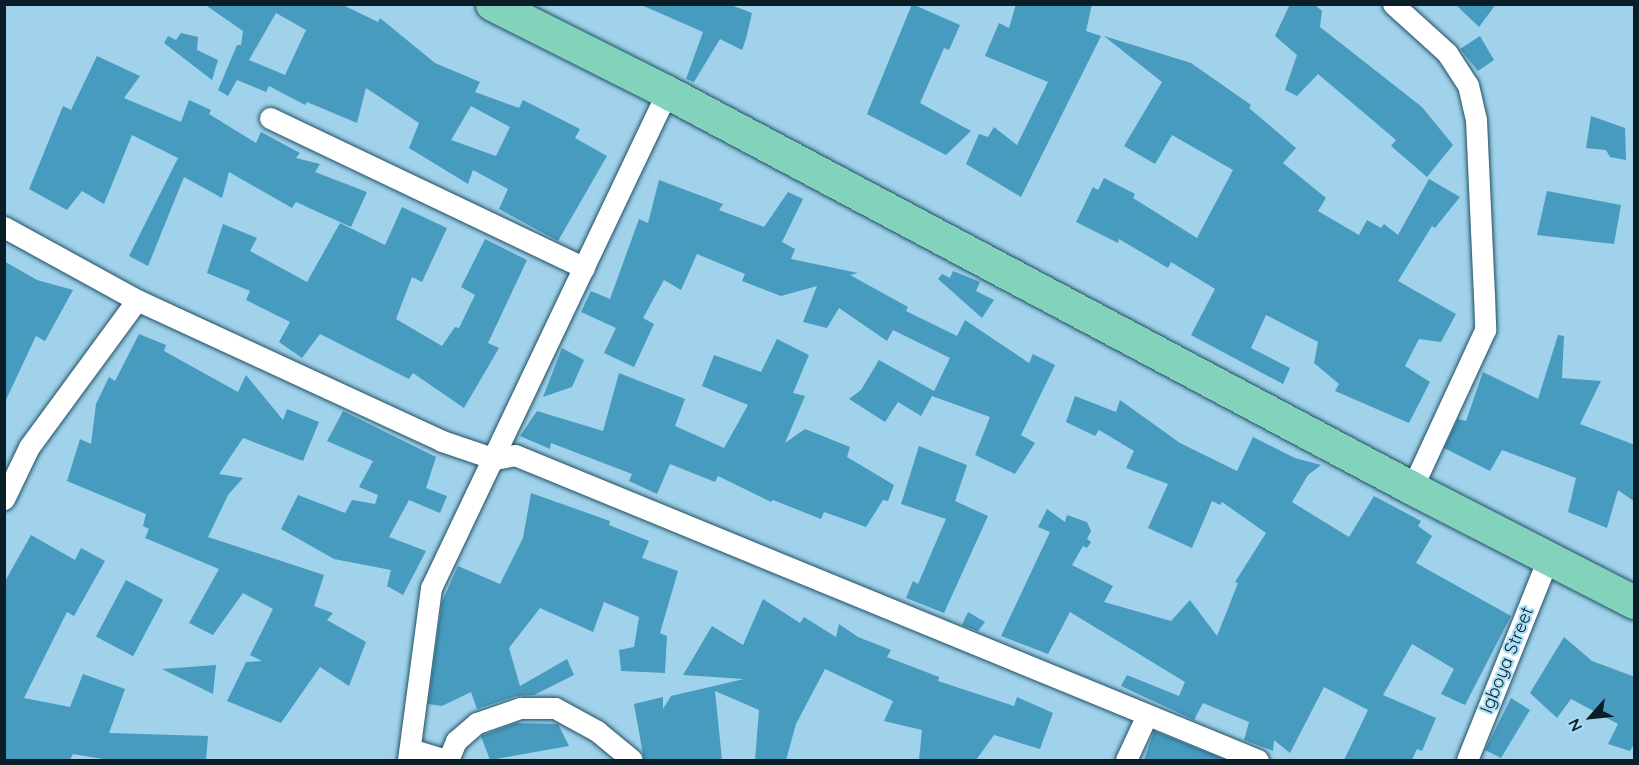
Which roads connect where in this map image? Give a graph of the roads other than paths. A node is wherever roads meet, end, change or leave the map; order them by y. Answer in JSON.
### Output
{"nodes":[{"id":1,"x":492,"y":4,"type":"edge"},
{"id":2,"x":1393,"y":4,"type":"edge"},
{"id":3,"x":667,"y":92,"type":"junction"},
{"id":4,"x":270,"y":118,"type":"dead end"},
{"id":5,"x":4,"y":228,"type":"edge"},
{"id":6,"x":584,"y":268,"type":"junction"},
{"id":7,"x":137,"y":300,"type":"junction"},
{"id":8,"x":495,"y":459,"type":"junction"},
{"id":9,"x":1412,"y":488,"type":"junction"},
{"id":10,"x":4,"y":499,"type":"edge"},
{"id":11,"x":1548,"y":559,"type":"junction"},
{"id":12,"x":1635,"y":602,"type":"edge"},
{"id":13,"x":1146,"y":717,"type":"junction"},
{"id":14,"x":409,"y":755,"type":"edge"},
{"id":15,"x":447,"y":760,"type":"edge"},
{"id":16,"x":632,"y":760,"type":"edge"},
{"id":17,"x":1126,"y":760,"type":"edge"},
{"id":18,"x":1258,"y":760,"type":"edge"},
{"id":19,"x":1467,"y":760,"type":"edge"}],
"edges":[{"from":1,"to":3,"type":"main road"},
{"from":2,"to":9,"type":"street"},
{"from":3,"to":6,"type":"street"},
{"from":3,"to":9,"type":"main road"},
{"from":4,"to":6,"type":"street"},
{"from":5,"to":7,"type":"street"},
{"from":6,"to":8,"type":"street"},
{"from":7,"to":8,"type":"street"},
{"from":7,"to":10,"type":"street"},
{"from":8,"to":13,"type":"street"},
{"from":8,"to":14,"type":"street"},
{"from":9,"to":11,"type":"main road"},
{"from":11,"to":12,"type":"main road"},
{"from":11,"to":19,"type":"street","name":"Igboya Street"},
{"from":13,"to":17,"type":"street"},
{"from":13,"to":18,"type":"street"},
{"from":14,"to":15,"type":"street"},
{"from":15,"to":16,"type":"street"}]}
